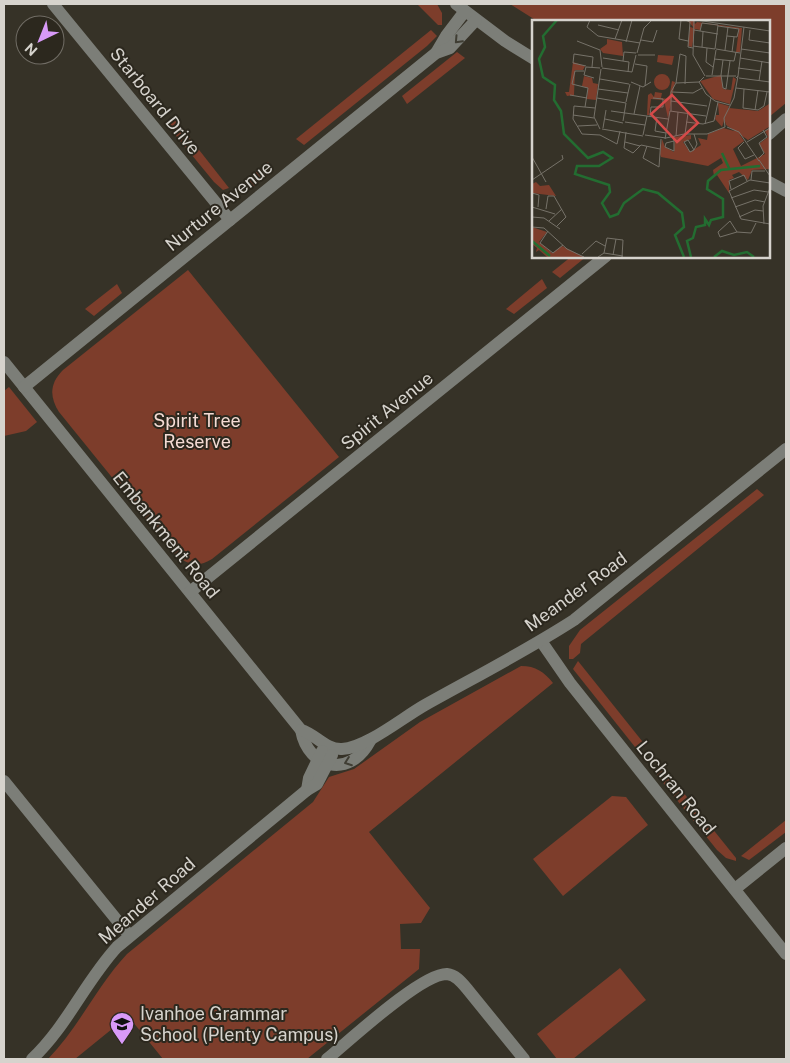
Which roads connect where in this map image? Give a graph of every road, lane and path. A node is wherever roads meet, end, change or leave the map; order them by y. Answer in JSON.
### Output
{"nodes":[{"id":1,"x":53,"y":4,"type":"edge"},
{"id":2,"x":461,"y":8,"type":"edge"},
{"id":3,"x":476,"y":20,"type":"junction"},
{"id":4,"x":436,"y":53,"type":"junction"},
{"id":5,"x":532,"y":58,"type":"edge"},
{"id":6,"x":786,"y":119,"type":"edge"},
{"id":7,"x":770,"y":133,"type":"edge"},
{"id":8,"x":770,"y":183,"type":"edge"},
{"id":9,"x":786,"y":191,"type":"edge"},
{"id":10,"x":230,"y":220,"type":"junction"},
{"id":11,"x":604,"y":258,"type":"edge"},
{"id":12,"x":4,"y":362,"type":"edge"},
{"id":13,"x":24,"y":387,"type":"junction"},
{"id":14,"x":786,"y":449,"type":"edge"},
{"id":15,"x":190,"y":592,"type":"junction"},
{"id":16,"x":540,"y":641,"type":"junction"},
{"id":17,"x":301,"y":730,"type":"junction"},
{"id":18,"x":370,"y":741,"type":"junction"},
{"id":19,"x":330,"y":747,"type":"junction"},
{"id":20,"x":323,"y":760,"type":"junction"},
{"id":21,"x":4,"y":781,"type":"edge"},
{"id":22,"x":786,"y":848,"type":"edge"},
{"id":23,"x":735,"y":889,"type":"junction"},
{"id":24,"x":129,"y":936,"type":"junction"},
{"id":25,"x":786,"y":954,"type":"edge"},
{"id":26,"x":32,"y":1059,"type":"edge"},
{"id":27,"x":327,"y":1059,"type":"edge"},
{"id":28,"x":524,"y":1059,"type":"edge"}],
"edges":[{"from":1,"to":10,"type":"street","name":"Starboard Drive"},
{"from":2,"to":3,"type":"street"},
{"from":2,"to":4,"type":"street","name":"Nurture Avenue"},
{"from":3,"to":4,"type":"street","name":"Nurture Avenue","one_way":true},
{"from":3,"to":5,"type":"street"},
{"from":4,"to":10,"type":"street","name":"Nurture Avenue"},
{"from":6,"to":7,"type":"street"},
{"from":8,"to":9,"type":"street"},
{"from":10,"to":13,"type":"street","name":"Nurture Avenue"},
{"from":11,"to":15,"type":"street","name":"Spirit Avenue"},
{"from":12,"to":13,"type":"street","name":"Embankment Road"},
{"from":13,"to":15,"type":"street","name":"Embankment Road"},
{"from":14,"to":16,"type":"street","name":"Meander Road"},
{"from":15,"to":17,"type":"street","name":"Embankment Road"},
{"from":16,"to":18,"type":"street","name":"Meander Road"},
{"from":16,"to":23,"type":"street","name":"Lochran Road"},
{"from":17,"to":19,"type":"street"},
{"from":17,"to":20,"type":"street"},
{"from":18,"to":19,"type":"street","name":"Meander Road"},
{"from":18,"to":20,"type":"street","name":"Meander Road","one_way":true},
{"from":19,"to":20,"type":"street","name":"Meander Road"},
{"from":20,"to":24,"type":"street","name":"Meander Road"},
{"from":21,"to":24,"type":"street"},
{"from":22,"to":23,"type":"street"},
{"from":23,"to":25,"type":"street","name":"Lochran Road"},
{"from":24,"to":26,"type":"street","name":"Meander Road"},
{"from":27,"to":28,"type":"street"}]}
